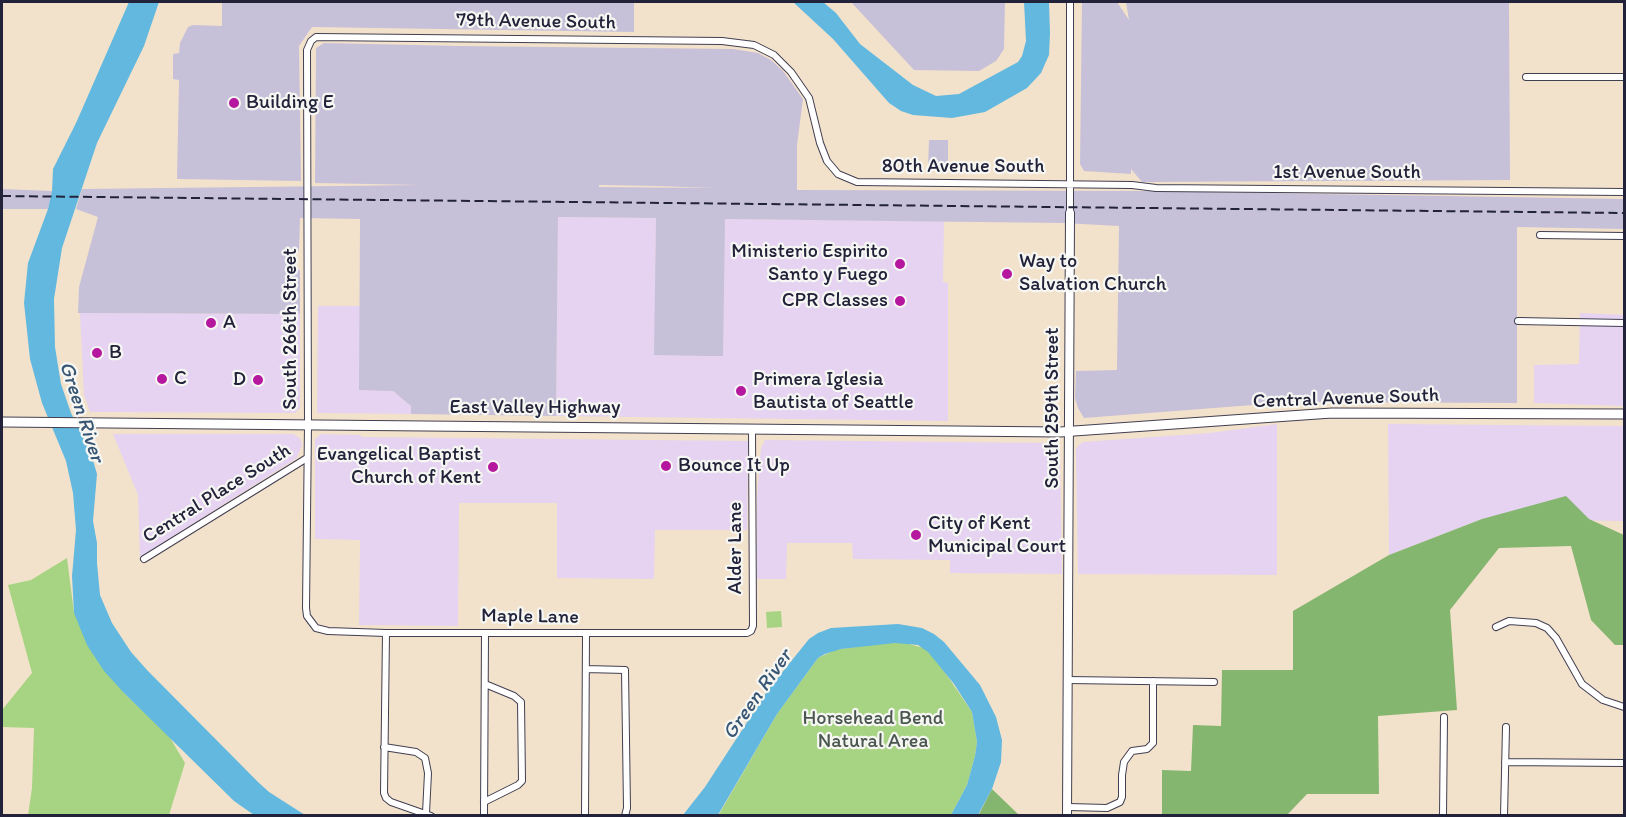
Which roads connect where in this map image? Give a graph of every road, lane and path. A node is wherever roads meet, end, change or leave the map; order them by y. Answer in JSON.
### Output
{"nodes":[{"id":1,"x":1070,"y":2,"type":"edge"},
{"id":2,"x":316,"y":37,"type":"joint"},
{"id":3,"x":1526,"y":77,"type":"dead end"},
{"id":4,"x":1624,"y":78,"type":"edge"},
{"id":5,"x":857,"y":182,"type":"joint"},
{"id":6,"x":1070,"y":184,"type":"junction"},
{"id":7,"x":1624,"y":192,"type":"edge"},
{"id":8,"x":1070,"y":213,"type":"joint"},
{"id":9,"x":1540,"y":235,"type":"dead end"},
{"id":10,"x":1624,"y":236,"type":"edge"},
{"id":11,"x":1518,"y":321,"type":"dead end"},
{"id":12,"x":1624,"y":323,"type":"edge"},
{"id":13,"x":1624,"y":414,"type":"edge"},
{"id":14,"x":2,"y":422,"type":"edge"},
{"id":15,"x":308,"y":424,"type":"junction"},
{"id":16,"x":752,"y":428,"type":"junction"},
{"id":17,"x":1069,"y":432,"type":"junction"},
{"id":18,"x":307,"y":458,"type":"junction"},
{"id":19,"x":144,"y":559,"type":"dead end"},
{"id":20,"x":311,"y":624,"type":"joint"},
{"id":21,"x":1496,"y":627,"type":"dead end"},
{"id":22,"x":751,"y":631,"type":"joint"},
{"id":23,"x":386,"y":633,"type":"junction"},
{"id":24,"x":485,"y":633,"type":"junction"},
{"id":25,"x":586,"y":634,"type":"junction"},
{"id":26,"x":586,"y":669,"type":"junction"},
{"id":27,"x":1068,"y":680,"type":"junction"},
{"id":28,"x":1153,"y":681,"type":"junction"},
{"id":29,"x":1214,"y":682,"type":"dead end"},
{"id":30,"x":485,"y":684,"type":"junction"},
{"id":31,"x":1624,"y":707,"type":"edge"},
{"id":32,"x":1444,"y":717,"type":"dead end"},
{"id":33,"x":1506,"y":727,"type":"dead end"},
{"id":34,"x":384,"y":747,"type":"junction"},
{"id":35,"x":1505,"y":762,"type":"junction"},
{"id":36,"x":1624,"y":763,"type":"edge"},
{"id":37,"x":484,"y":802,"type":"junction"},
{"id":38,"x":1068,"y":807,"type":"junction"},
{"id":39,"x":429,"y":814,"type":"edge"},
{"id":40,"x":484,"y":816,"type":"edge"},
{"id":41,"x":585,"y":816,"type":"edge"},
{"id":42,"x":625,"y":816,"type":"edge"},
{"id":43,"x":1067,"y":816,"type":"edge"},
{"id":44,"x":1443,"y":816,"type":"edge"},
{"id":45,"x":1504,"y":816,"type":"edge"}],
"edges":[{"from":1,"to":6,"type":"street","name":"South 259th Street"},
{"from":2,"to":5,"type":"street","name":"79th Avenue South"},
{"from":2,"to":15,"type":"street","name":"South 266th Street"},
{"from":3,"to":4,"type":"street"},
{"from":5,"to":6,"type":"street","name":"80th Avenue South"},
{"from":6,"to":7,"type":"street","name":"1st Avenue South"},
{"from":6,"to":8,"type":"street","name":"South 259th Street"},
{"from":8,"to":17,"type":"street","name":"South 259th Street"},
{"from":9,"to":10,"type":"street"},
{"from":11,"to":12,"type":"street"},
{"from":13,"to":17,"type":"main road","name":"Central Avenue South"},
{"from":14,"to":15,"type":"main road","name":"East Valley Highway"},
{"from":15,"to":16,"type":"main road","name":"East Valley Highway"},
{"from":15,"to":18,"type":"street","name":"South 266th Street"},
{"from":16,"to":17,"type":"main road","name":"East Valley Highway"},
{"from":16,"to":22,"type":"street","name":"Alder Lane"},
{"from":17,"to":27,"type":"street","name":"South 259th Street"},
{"from":18,"to":19,"type":"street","name":"Central Place South"},
{"from":18,"to":20,"type":"street","name":"South 266th Street"},
{"from":20,"to":23,"type":"street","name":"Maple Lane"},
{"from":21,"to":31,"type":"street"},
{"from":22,"to":25,"type":"street","name":"Maple Lane"},
{"from":23,"to":24,"type":"street","name":"Maple Lane"},
{"from":23,"to":34,"type":"street"},
{"from":24,"to":25,"type":"street","name":"Maple Lane"},
{"from":24,"to":30,"type":"street"},
{"from":25,"to":26,"type":"street"},
{"from":26,"to":41,"type":"street"},
{"from":26,"to":42,"type":"street"},
{"from":27,"to":28,"type":"street"},
{"from":27,"to":38,"type":"street","name":"South 259th Street"},
{"from":28,"to":29,"type":"street"},
{"from":28,"to":38,"type":"street"},
{"from":30,"to":37,"type":"street"},
{"from":30,"to":37,"type":"street"},
{"from":32,"to":44,"type":"street"},
{"from":33,"to":35,"type":"street"},
{"from":34,"to":39,"type":"street"},
{"from":34,"to":39,"type":"street"},
{"from":35,"to":36,"type":"street"},
{"from":35,"to":45,"type":"street"},
{"from":37,"to":40,"type":"street"},
{"from":38,"to":43,"type":"street","name":"South 259th Street"}]}
